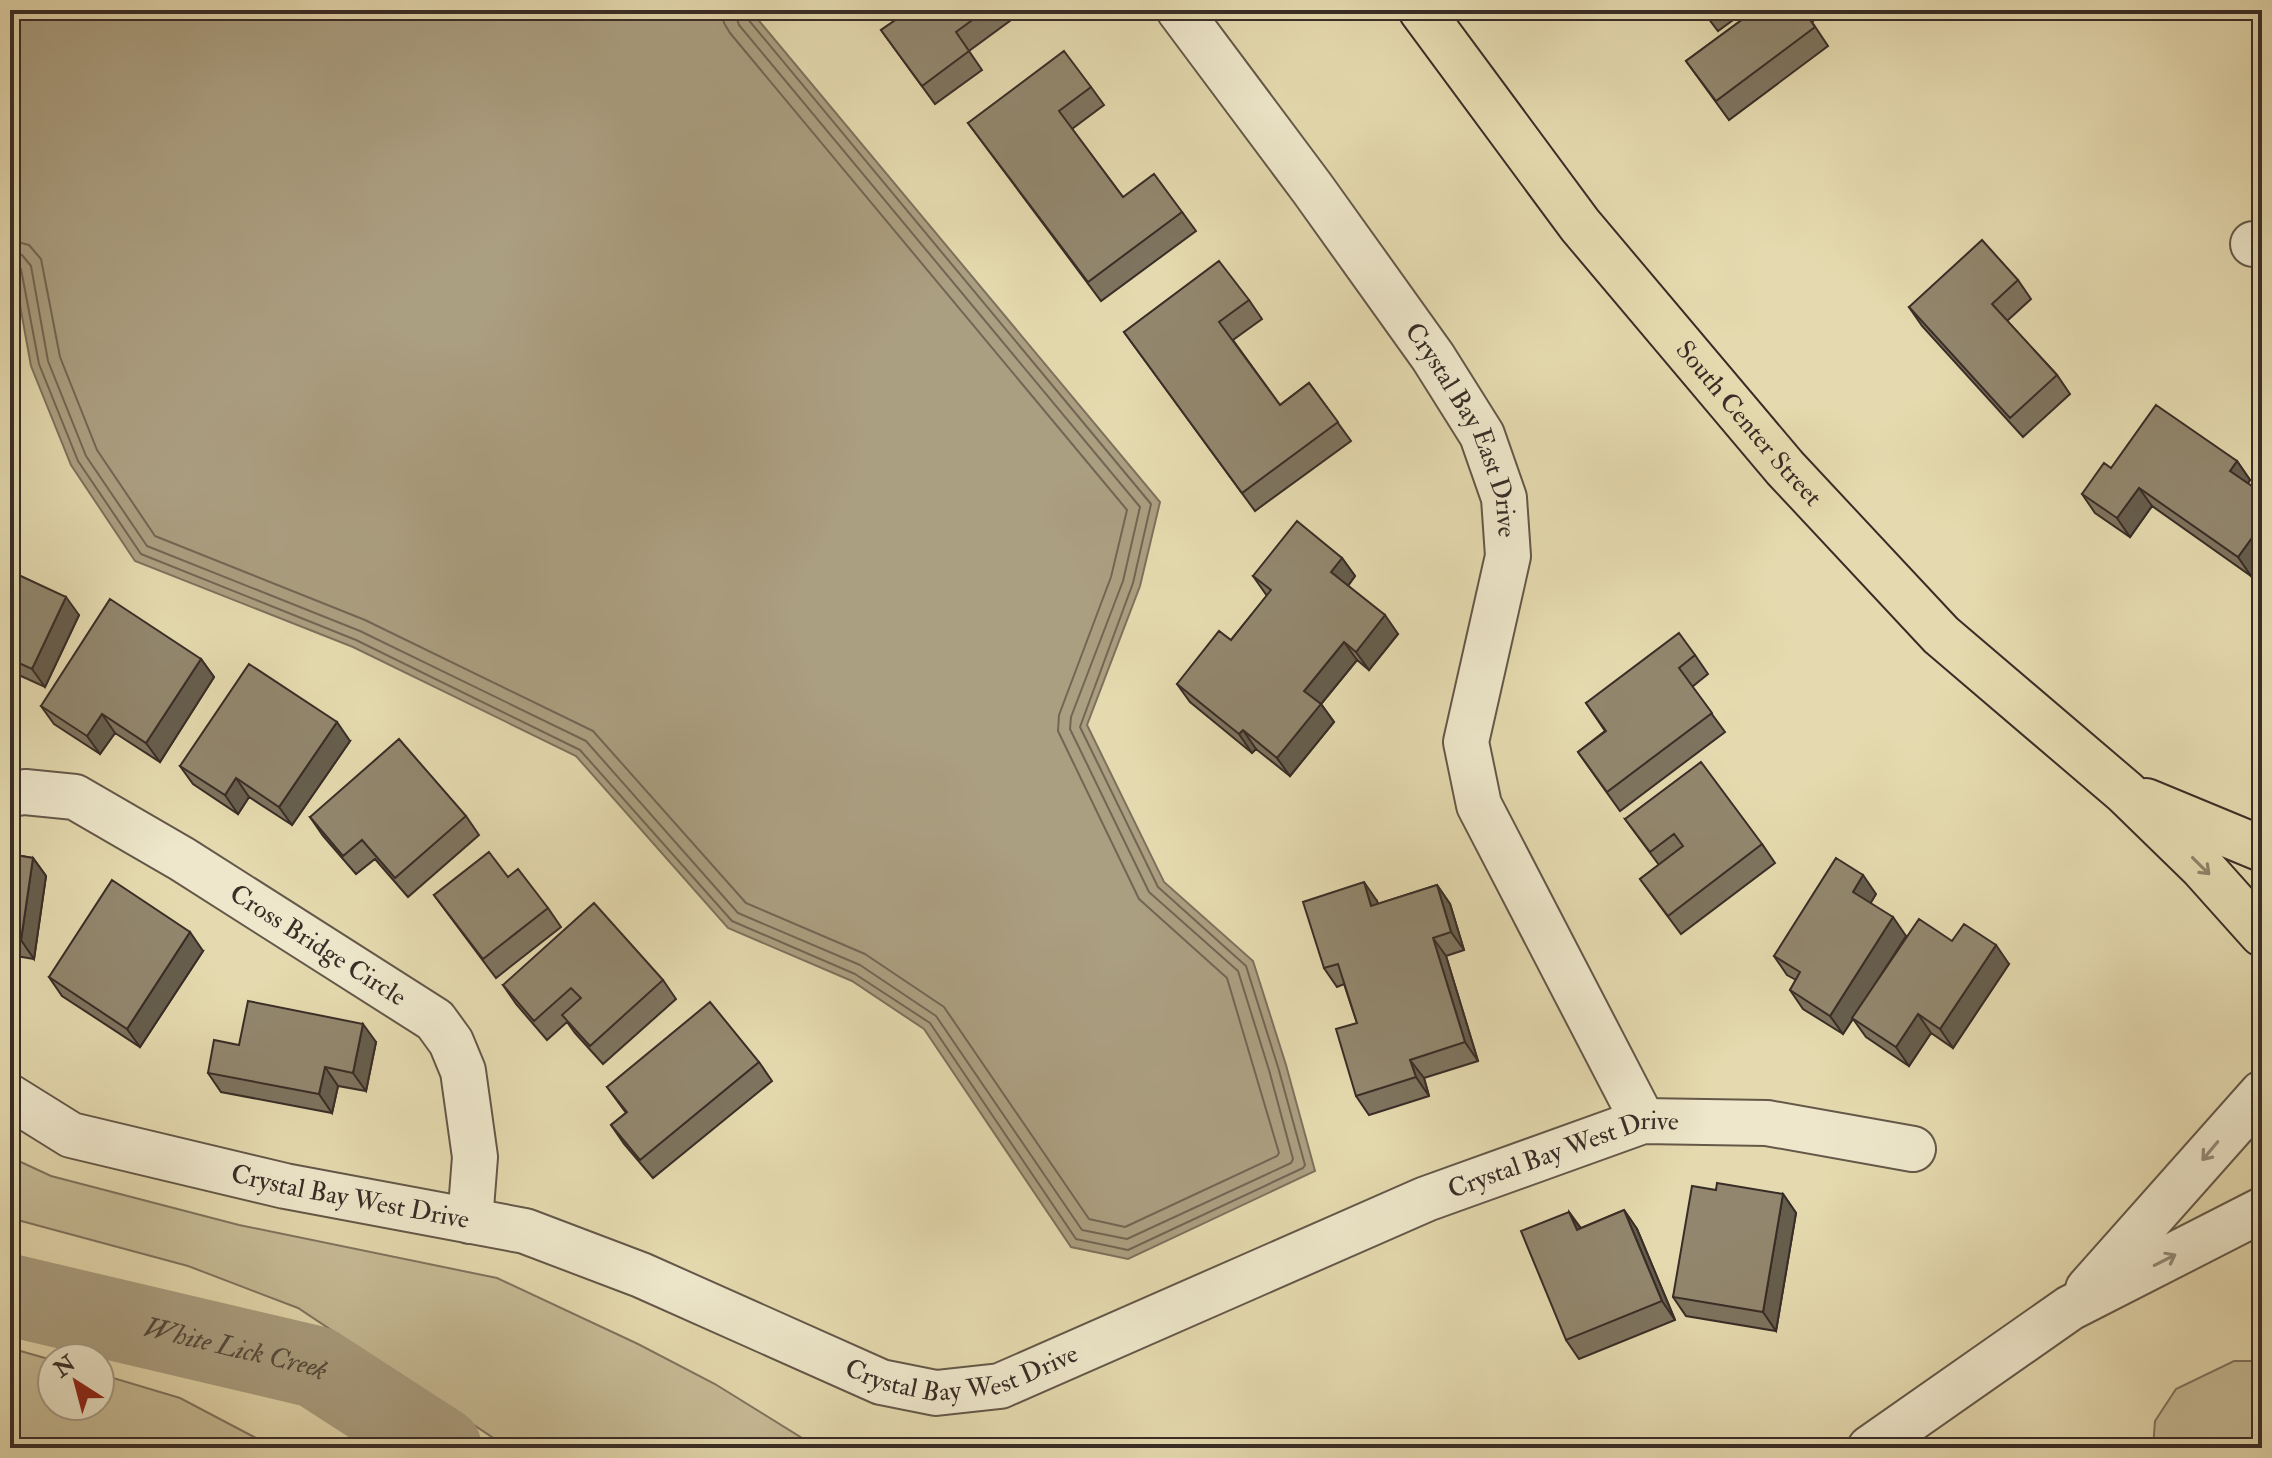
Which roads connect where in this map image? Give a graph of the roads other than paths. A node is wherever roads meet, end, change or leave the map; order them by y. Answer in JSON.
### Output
{"nodes":[{"id":1,"x":1179,"y":10,"type":"edge"},
{"id":2,"x":1421,"y":10,"type":"edge"},
{"id":3,"x":2125,"y":792,"type":"junction"},
{"id":4,"x":10,"y":794,"type":"edge"},
{"id":5,"x":2262,"y":849,"type":"edge"},
{"id":6,"x":2262,"y":934,"type":"edge"},
{"id":7,"x":2262,"y":1093,"type":"edge"},
{"id":8,"x":10,"y":1097,"type":"edge"},
{"id":9,"x":1643,"y":1121,"type":"junction"},
{"id":10,"x":1913,"y":1149,"type":"dead end"},
{"id":11,"x":2262,"y":1210,"type":"edge"},
{"id":12,"x":470,"y":1221,"type":"junction"},
{"id":13,"x":2070,"y":1308,"type":"junction"},
{"id":14,"x":1870,"y":1448,"type":"edge"}],
"edges":[{"from":1,"to":9,"type":"street","name":"Crystal Bay East Drive"},
{"from":2,"to":3,"type":"main road","name":"South Center Street"},
{"from":3,"to":5,"type":"main road","name":"South Center Street"},
{"from":3,"to":6,"type":"main road","name":"South Center Street","one_way":true},
{"from":4,"to":12,"type":"street","name":"Cross Bridge Circle"},
{"from":7,"to":13,"type":"street","one_way":true},
{"from":8,"to":12,"type":"street","name":"Crystal Bay West Drive"},
{"from":9,"to":10,"type":"street","name":"Crystal Bay West Drive"},
{"from":9,"to":12,"type":"street","name":"Crystal Bay West Drive"},
{"from":13,"to":11,"type":"street","one_way":true},
{"from":13,"to":14,"type":"street"}]}
